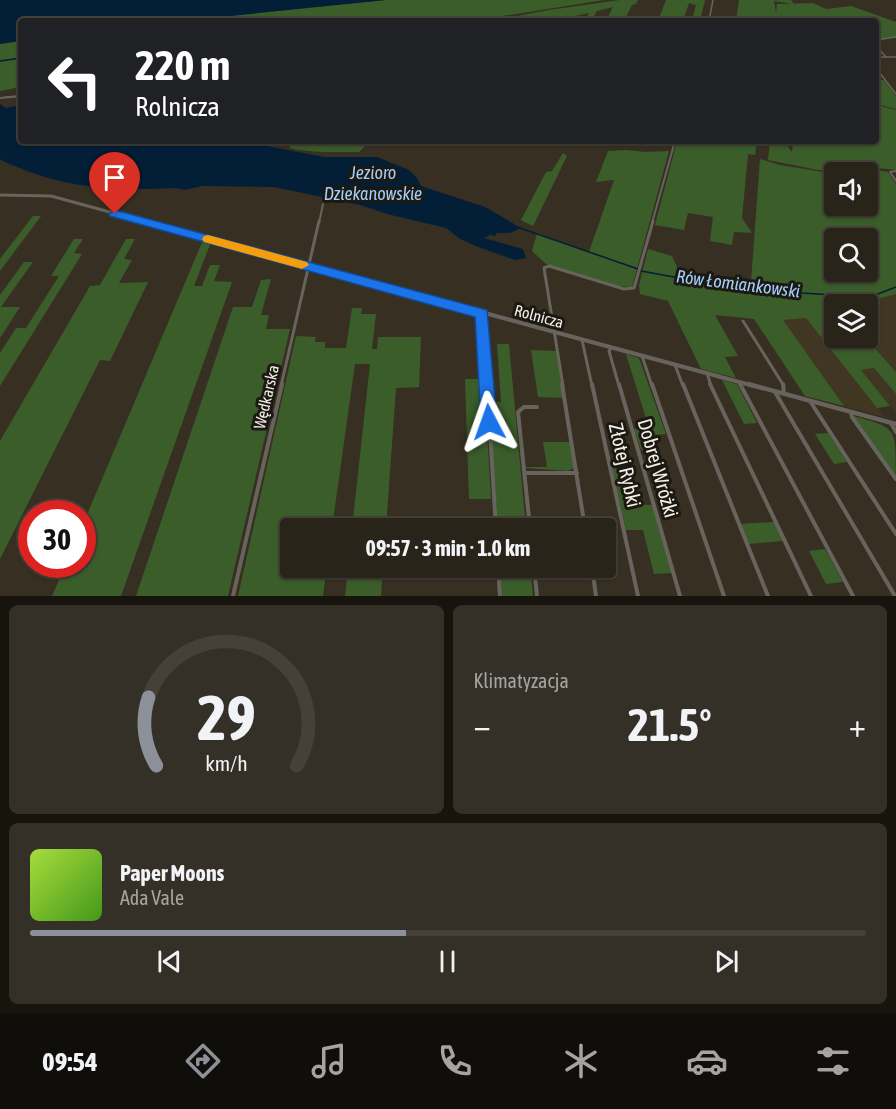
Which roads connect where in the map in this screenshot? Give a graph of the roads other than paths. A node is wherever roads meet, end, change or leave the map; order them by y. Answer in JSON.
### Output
{"nodes":[{"id":1,"x":713,"y":0,"type":"edge"},
{"id":2,"x":710,"y":18,"type":"edge"},
{"id":3,"x":896,"y":37,"type":"edge"},
{"id":4,"x":879,"y":40,"type":"edge"},
{"id":5,"x":879,"y":49,"type":"edge"},
{"id":6,"x":879,"y":57,"type":"edge"},
{"id":7,"x":886,"y":57,"type":"junction"},
{"id":8,"x":896,"y":57,"type":"edge"},
{"id":9,"x":879,"y":72,"type":"edge"},
{"id":10,"x":896,"y":94,"type":"edge"},
{"id":11,"x":18,"y":96,"type":"edge"},
{"id":12,"x":0,"y":98,"type":"edge"},
{"id":13,"x":674,"y":144,"type":"edge"},
{"id":14,"x":896,"y":171,"type":"edge"},
{"id":15,"x":896,"y":181,"type":"edge"},
{"id":16,"x":0,"y":195,"type":"edge"},
{"id":17,"x":323,"y":204,"type":"dead end"},
{"id":18,"x":308,"y":266,"type":"junction"},
{"id":19,"x":482,"y":314,"type":"junction"},
{"id":20,"x":743,"y":321,"type":"dead end"},
{"id":21,"x":554,"y":333,"type":"junction"},
{"id":22,"x":582,"y":340,"type":"junction"},
{"id":23,"x":610,"y":348,"type":"junction"},
{"id":24,"x":642,"y":356,"type":"junction"},
{"id":25,"x":675,"y":365,"type":"junction"},
{"id":26,"x":707,"y":374,"type":"junction"},
{"id":27,"x":739,"y":382,"type":"junction"},
{"id":28,"x":775,"y":392,"type":"junction"},
{"id":29,"x":784,"y":394,"type":"junction"},
{"id":30,"x":810,"y":401,"type":"junction"},
{"id":31,"x":537,"y":407,"type":"dead end"},
{"id":32,"x":851,"y":412,"type":"junction"},
{"id":33,"x":893,"y":423,"type":"edge"},
{"id":34,"x":896,"y":432,"type":"edge"},
{"id":35,"x":525,"y":473,"type":"junction"},
{"id":36,"x":577,"y":473,"type":"junction"},
{"id":37,"x":896,"y":479,"type":"edge"},
{"id":38,"x":495,"y":518,"type":"edge"},
{"id":39,"x":529,"y":518,"type":"edge"},
{"id":40,"x":584,"y":518,"type":"edge"},
{"id":41,"x":896,"y":534,"type":"edge"},
{"id":42,"x":499,"y":578,"type":"edge"},
{"id":43,"x":535,"y":578,"type":"edge"},
{"id":44,"x":594,"y":578,"type":"edge"},
{"id":45,"x":233,"y":596,"type":"edge"},
{"id":46,"x":500,"y":596,"type":"edge"},
{"id":47,"x":537,"y":596,"type":"edge"},
{"id":48,"x":597,"y":596,"type":"edge"},
{"id":49,"x":638,"y":596,"type":"edge"},
{"id":50,"x":680,"y":596,"type":"edge"},
{"id":51,"x":724,"y":596,"type":"edge"},
{"id":52,"x":768,"y":596,"type":"edge"},
{"id":53,"x":811,"y":596,"type":"edge"},
{"id":54,"x":853,"y":596,"type":"edge"},
{"id":55,"x":895,"y":596,"type":"edge"}],
"edges":[{"from":1,"to":2,"type":"street"},
{"from":3,"to":4,"type":"street"},
{"from":5,"to":7,"type":"street"},
{"from":6,"to":7,"type":"street"},
{"from":7,"to":8,"type":"street"},
{"from":9,"to":10,"type":"street"},
{"from":11,"to":12,"type":"street"},
{"from":13,"to":21,"type":"street"},
{"from":14,"to":15,"type":"street"},
{"from":16,"to":18,"type":"street","name":"Rolnicza"},
{"from":17,"to":18,"type":"street","name":"Wędkarska"},
{"from":18,"to":19,"type":"street","name":"Rolnicza"},
{"from":18,"to":45,"type":"street","name":"Wędkarska"},
{"from":19,"to":21,"type":"street","name":"Rolnicza"},
{"from":19,"to":38,"type":"street"},
{"from":20,"to":29,"type":"street"},
{"from":21,"to":22,"type":"street","name":"Rolnicza"},
{"from":21,"to":36,"type":"street"},
{"from":22,"to":23,"type":"street","name":"Rolnicza"},
{"from":22,"to":49,"type":"street","name":"Złotej Rybki"},
{"from":23,"to":24,"type":"street","name":"Rolnicza"},
{"from":23,"to":50,"type":"street","name":"Dobrej Wróżki"},
{"from":24,"to":25,"type":"street","name":"Rolnicza"},
{"from":24,"to":51,"type":"street"},
{"from":25,"to":26,"type":"street","name":"Rolnicza"},
{"from":25,"to":52,"type":"street"},
{"from":26,"to":27,"type":"street","name":"Rolnicza"},
{"from":26,"to":53,"type":"street"},
{"from":27,"to":28,"type":"street","name":"Rolnicza"},
{"from":27,"to":54,"type":"street"},
{"from":28,"to":29,"type":"street","name":"Rolnicza"},
{"from":28,"to":55,"type":"street"},
{"from":29,"to":30,"type":"street","name":"Rolnicza"},
{"from":30,"to":32,"type":"street","name":"Rolnicza"},
{"from":30,"to":41,"type":"street"},
{"from":31,"to":35,"type":"street"},
{"from":32,"to":33,"type":"street","name":"Rolnicza"},
{"from":32,"to":37,"type":"street"},
{"from":33,"to":34,"type":"street"},
{"from":35,"to":36,"type":"street"},
{"from":35,"to":39,"type":"street"},
{"from":36,"to":40,"type":"street"},
{"from":42,"to":46,"type":"street"},
{"from":43,"to":47,"type":"street"},
{"from":44,"to":48,"type":"street"}]}
